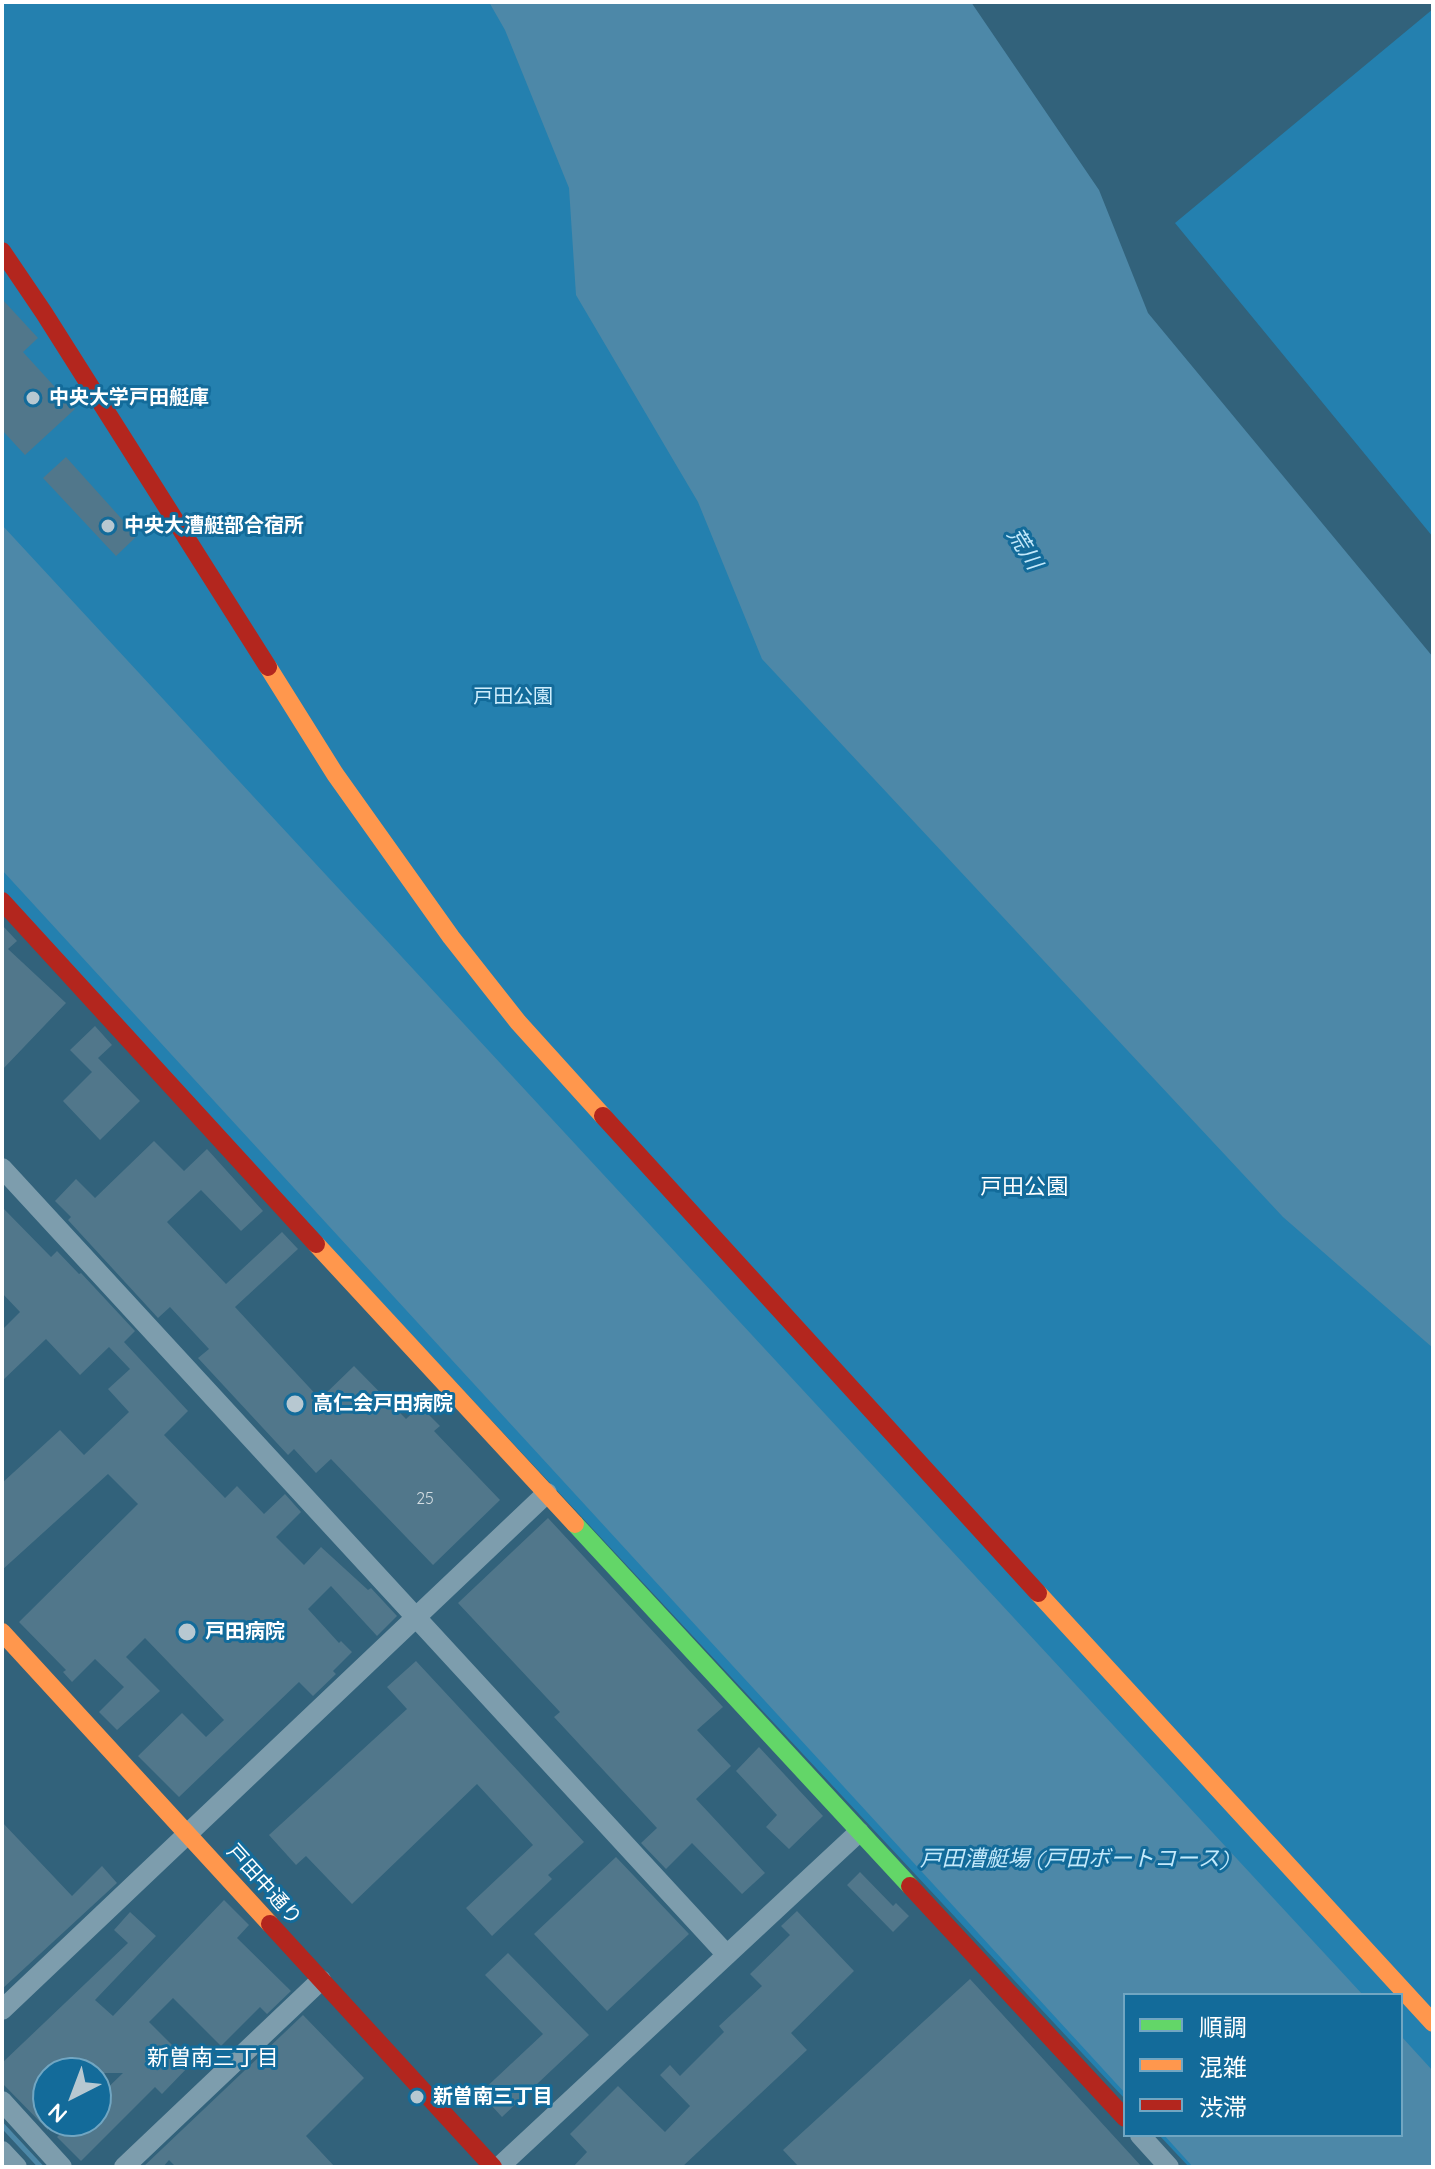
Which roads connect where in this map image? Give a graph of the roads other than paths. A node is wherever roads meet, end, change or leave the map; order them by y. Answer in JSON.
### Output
{"nodes":[{"id":1,"x":2,"y":251,"type":"edge"},
{"id":2,"x":2,"y":901,"type":"edge"},
{"id":3,"x":2,"y":1168,"type":"edge"},
{"id":4,"x":547,"y":1493,"type":"junction"},
{"id":5,"x":416,"y":1617,"type":"junction"},
{"id":6,"x":2,"y":1632,"type":"edge"},
{"id":7,"x":859,"y":1832,"type":"junction"},
{"id":8,"x":188,"y":1834,"type":"junction"},
{"id":9,"x":727,"y":1955,"type":"junction"},
{"id":10,"x":321,"y":1980,"type":"junction"},
{"id":11,"x":2,"y":2010,"type":"edge"},
{"id":12,"x":1433,"y":2023,"type":"edge"},
{"id":13,"x":2,"y":2101,"type":"edge"},
{"id":14,"x":1123,"y":2116,"type":"edge"},
{"id":15,"x":1142,"y":2137,"type":"edge"},
{"id":16,"x":2,"y":2151,"type":"edge"},
{"id":17,"x":17,"y":2167,"type":"edge"},
{"id":18,"x":62,"y":2167,"type":"edge"},
{"id":19,"x":124,"y":2167,"type":"edge"},
{"id":20,"x":496,"y":2167,"type":"edge"},
{"id":21,"x":1169,"y":2167,"type":"edge"}],
"edges":[{"from":1,"to":12,"type":"street"},
{"from":2,"to":4,"type":"street"},
{"from":3,"to":5,"type":"street"},
{"from":4,"to":5,"type":"street"},
{"from":4,"to":7,"type":"street"},
{"from":5,"to":8,"type":"street"},
{"from":5,"to":9,"type":"street"},
{"from":6,"to":8,"type":"street","name":"戸田中通り"},
{"from":7,"to":9,"type":"street"},
{"from":7,"to":14,"type":"street"},
{"from":8,"to":10,"type":"street","name":"戸田中通り"},
{"from":8,"to":11,"type":"street"},
{"from":9,"to":20,"type":"street"},
{"from":10,"to":19,"type":"street"},
{"from":10,"to":20,"type":"street","name":"戸田中通り"},
{"from":13,"to":18,"type":"street"},
{"from":15,"to":21,"type":"street"},
{"from":16,"to":17,"type":"street"}]}
